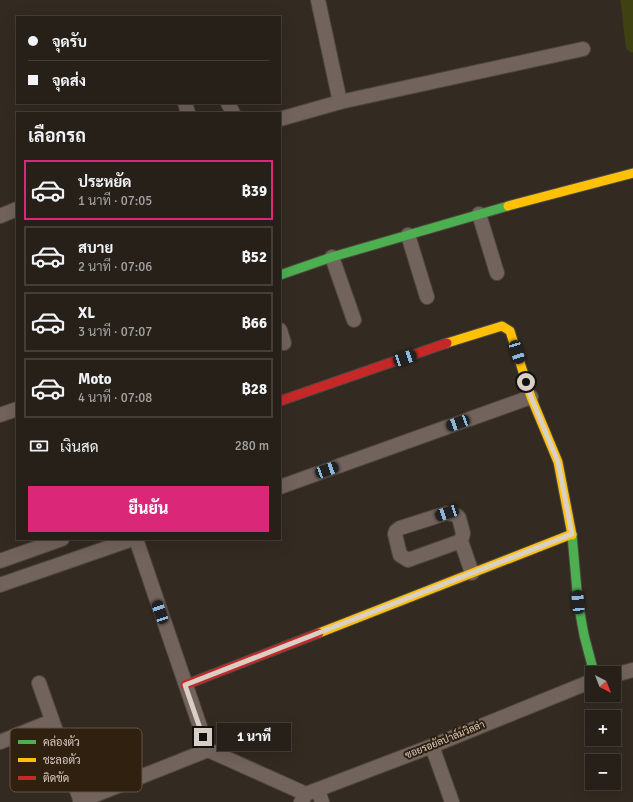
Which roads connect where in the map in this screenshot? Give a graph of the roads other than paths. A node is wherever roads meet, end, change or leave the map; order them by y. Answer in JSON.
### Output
{"nodes":[{"id":1,"x":318,"y":0,"type":"edge"},
{"id":2,"x":583,"y":49,"type":"dead end"},
{"id":3,"x":340,"y":102,"type":"junction"},
{"id":4,"x":281,"y":119,"type":"edge"},
{"id":5,"x":631,"y":173,"type":"edge"},
{"id":6,"x":16,"y":209,"type":"edge"},
{"id":7,"x":479,"y":214,"type":"junction"},
{"id":8,"x":0,"y":216,"type":"edge"},
{"id":9,"x":408,"y":235,"type":"junction"},
{"id":10,"x":332,"y":257,"type":"junction"},
{"id":11,"x":497,"y":273,"type":"dead end"},
{"id":12,"x":281,"y":275,"type":"edge"},
{"id":13,"x":427,"y":297,"type":"dead end"},
{"id":14,"x":354,"y":320,"type":"dead end"},
{"id":15,"x":531,"y":397,"type":"junction"},
{"id":16,"x":281,"y":401,"type":"edge"},
{"id":17,"x":16,"y":409,"type":"edge"},
{"id":18,"x":0,"y":415,"type":"edge"},
{"id":19,"x":281,"y":486,"type":"edge"},
{"id":20,"x":572,"y":534,"type":"junction"},
{"id":21,"x":59,"y":540,"type":"edge"},
{"id":22,"x":131,"y":540,"type":"edge"},
{"id":23,"x":134,"y":540,"type":"edge"},
{"id":24,"x":461,"y":541,"type":"junction"},
{"id":25,"x":0,"y":561,"type":"edge"},
{"id":26,"x":472,"y":573,"type":"junction"},
{"id":27,"x":0,"y":585,"type":"edge"},
{"id":28,"x":592,"y":666,"type":"edge"},
{"id":29,"x":633,"y":670,"type":"edge"},
{"id":30,"x":621,"y":673,"type":"edge"},
{"id":31,"x":39,"y":683,"type":"dead end"},
{"id":32,"x":585,"y":684,"type":"edge"},
{"id":33,"x":185,"y":685,"type":"junction"},
{"id":34,"x":52,"y":721,"type":"junction"},
{"id":35,"x":35,"y":728,"type":"edge"},
{"id":36,"x":54,"y":728,"type":"edge"},
{"id":37,"x":10,"y":738,"type":"edge"},
{"id":38,"x":0,"y":742,"type":"edge"},
{"id":39,"x":432,"y":746,"type":"junction"},
{"id":40,"x":208,"y":750,"type":"junction"},
{"id":41,"x":142,"y":776,"type":"edge"},
{"id":42,"x":103,"y":792,"type":"edge"},
{"id":43,"x":311,"y":797,"type":"edge"},
{"id":44,"x":80,"y":801,"type":"edge"},
{"id":45,"x":452,"y":802,"type":"edge"}],
"edges":[{"from":1,"to":3,"type":"street"},
{"from":2,"to":3,"type":"street"},
{"from":3,"to":4,"type":"street"},
{"from":5,"to":7,"type":"street"},
{"from":6,"to":8,"type":"street"},
{"from":7,"to":9,"type":"street"},
{"from":7,"to":11,"type":"street"},
{"from":9,"to":10,"type":"street"},
{"from":9,"to":13,"type":"street"},
{"from":10,"to":12,"type":"street"},
{"from":10,"to":14,"type":"street"},
{"from":15,"to":16,"type":"street"},
{"from":15,"to":19,"type":"street"},
{"from":15,"to":20,"type":"street"},
{"from":17,"to":18,"type":"street"},
{"from":20,"to":26,"type":"street"},
{"from":20,"to":28,"type":"street"},
{"from":21,"to":25,"type":"street"},
{"from":22,"to":27,"type":"street"},
{"from":23,"to":33,"type":"street"},
{"from":24,"to":24,"type":"street"},
{"from":24,"to":26,"type":"street"},
{"from":26,"to":33,"type":"street"},
{"from":29,"to":30,"type":"street"},
{"from":31,"to":34,"type":"street"},
{"from":32,"to":39,"type":"street","name":"ซอยรอยัลปาล์มวิลล่า"},
{"from":33,"to":40,"type":"street"},
{"from":34,"to":35,"type":"street"},
{"from":34,"to":36,"type":"street"},
{"from":37,"to":38,"type":"street"},
{"from":39,"to":43,"type":"street","name":"ซอยรอยัลปาล์มวิลล่า"},
{"from":39,"to":45,"type":"street"},
{"from":40,"to":41,"type":"street"},
{"from":40,"to":43,"type":"street"},
{"from":42,"to":44,"type":"street"}]}
